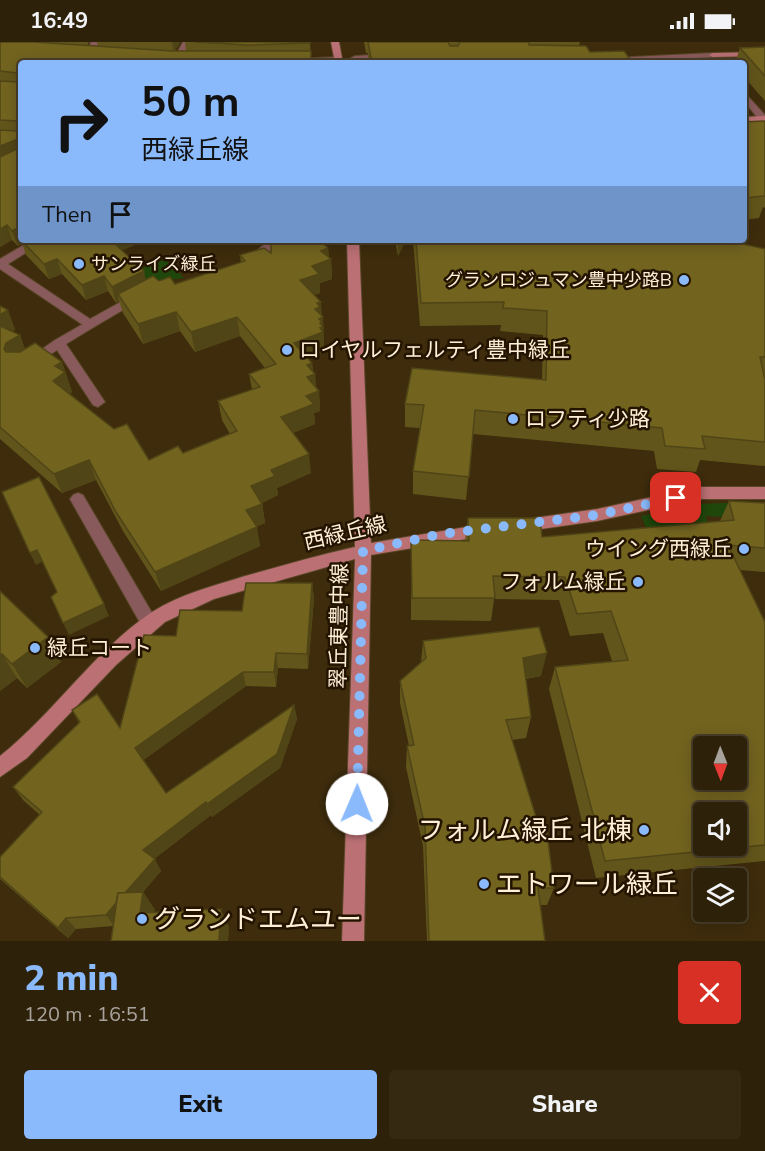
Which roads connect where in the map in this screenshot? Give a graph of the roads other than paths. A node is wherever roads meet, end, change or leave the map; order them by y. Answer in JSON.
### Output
{"nodes":[{"id":1,"x":95,"y":42,"type":"edge"},
{"id":2,"x":187,"y":42,"type":"edge"},
{"id":3,"x":335,"y":42,"type":"edge"},
{"id":4,"x":709,"y":52,"type":"junction"},
{"id":5,"x":78,"y":53,"type":"edge"},
{"id":6,"x":90,"y":54,"type":"junction"},
{"id":7,"x":765,"y":54,"type":"edge"},
{"id":8,"x":100,"y":55,"type":"edge"},
{"id":9,"x":396,"y":55,"type":"edge"},
{"id":10,"x":355,"y":58,"type":"dead end"},
{"id":11,"x":166,"y":59,"type":"edge"},
{"id":12,"x":177,"y":60,"type":"joint"},
{"id":13,"x":338,"y":60,"type":"edge"},
{"id":14,"x":610,"y":60,"type":"edge"},
{"id":15,"x":716,"y":60,"type":"edge"},
{"id":16,"x":747,"y":99,"type":"edge"},
{"id":17,"x":764,"y":119,"type":"edge"},
{"id":18,"x":747,"y":120,"type":"edge"},
{"id":19,"x":35,"y":243,"type":"edge"},
{"id":20,"x":273,"y":243,"type":"edge"},
{"id":21,"x":353,"y":243,"type":"edge"},
{"id":22,"x":0,"y":264,"type":"edge"},
{"id":23,"x":241,"y":266,"type":"edge"},
{"id":24,"x":150,"y":291,"type":"edge"},
{"id":25,"x":90,"y":324,"type":"junction"},
{"id":26,"x":59,"y":344,"type":"junction"},
{"id":27,"x":21,"y":368,"type":"edge"},
{"id":28,"x":98,"y":402,"type":"dead end"},
{"id":29,"x":765,"y":493,"type":"edge"},
{"id":30,"x":78,"y":499,"type":"dead end"},
{"id":31,"x":363,"y":551,"type":"junction"},
{"id":32,"x":149,"y":623,"type":"junction"},
{"id":33,"x":0,"y":768,"type":"edge"},
{"id":34,"x":353,"y":941,"type":"edge"}],
"edges":[{"from":1,"to":6,"type":"street"},
{"from":2,"to":12,"type":"street"},
{"from":3,"to":13,"type":"street"},
{"from":4,"to":7,"type":"street"},
{"from":4,"to":14,"type":"street"},
{"from":4,"to":15,"type":"street"},
{"from":5,"to":6,"type":"street"},
{"from":6,"to":8,"type":"street"},
{"from":9,"to":10,"type":"street"},
{"from":11,"to":12,"type":"street"},
{"from":16,"to":17,"type":"street"},
{"from":17,"to":18,"type":"street"},
{"from":19,"to":22,"type":"street"},
{"from":20,"to":23,"type":"street"},
{"from":21,"to":31,"type":"street","name":"翠丘東豊中線"},
{"from":22,"to":25,"type":"street"},
{"from":24,"to":25,"type":"street"},
{"from":25,"to":26,"type":"street"},
{"from":26,"to":27,"type":"street"},
{"from":26,"to":28,"type":"street"},
{"from":29,"to":31,"type":"street","name":"西緑丘線"},
{"from":30,"to":32,"type":"street"},
{"from":31,"to":32,"type":"street","name":"西緑丘線"},
{"from":31,"to":34,"type":"street","name":"翠丘東豊中線"},
{"from":32,"to":33,"type":"street","name":"西緑丘線"}]}
